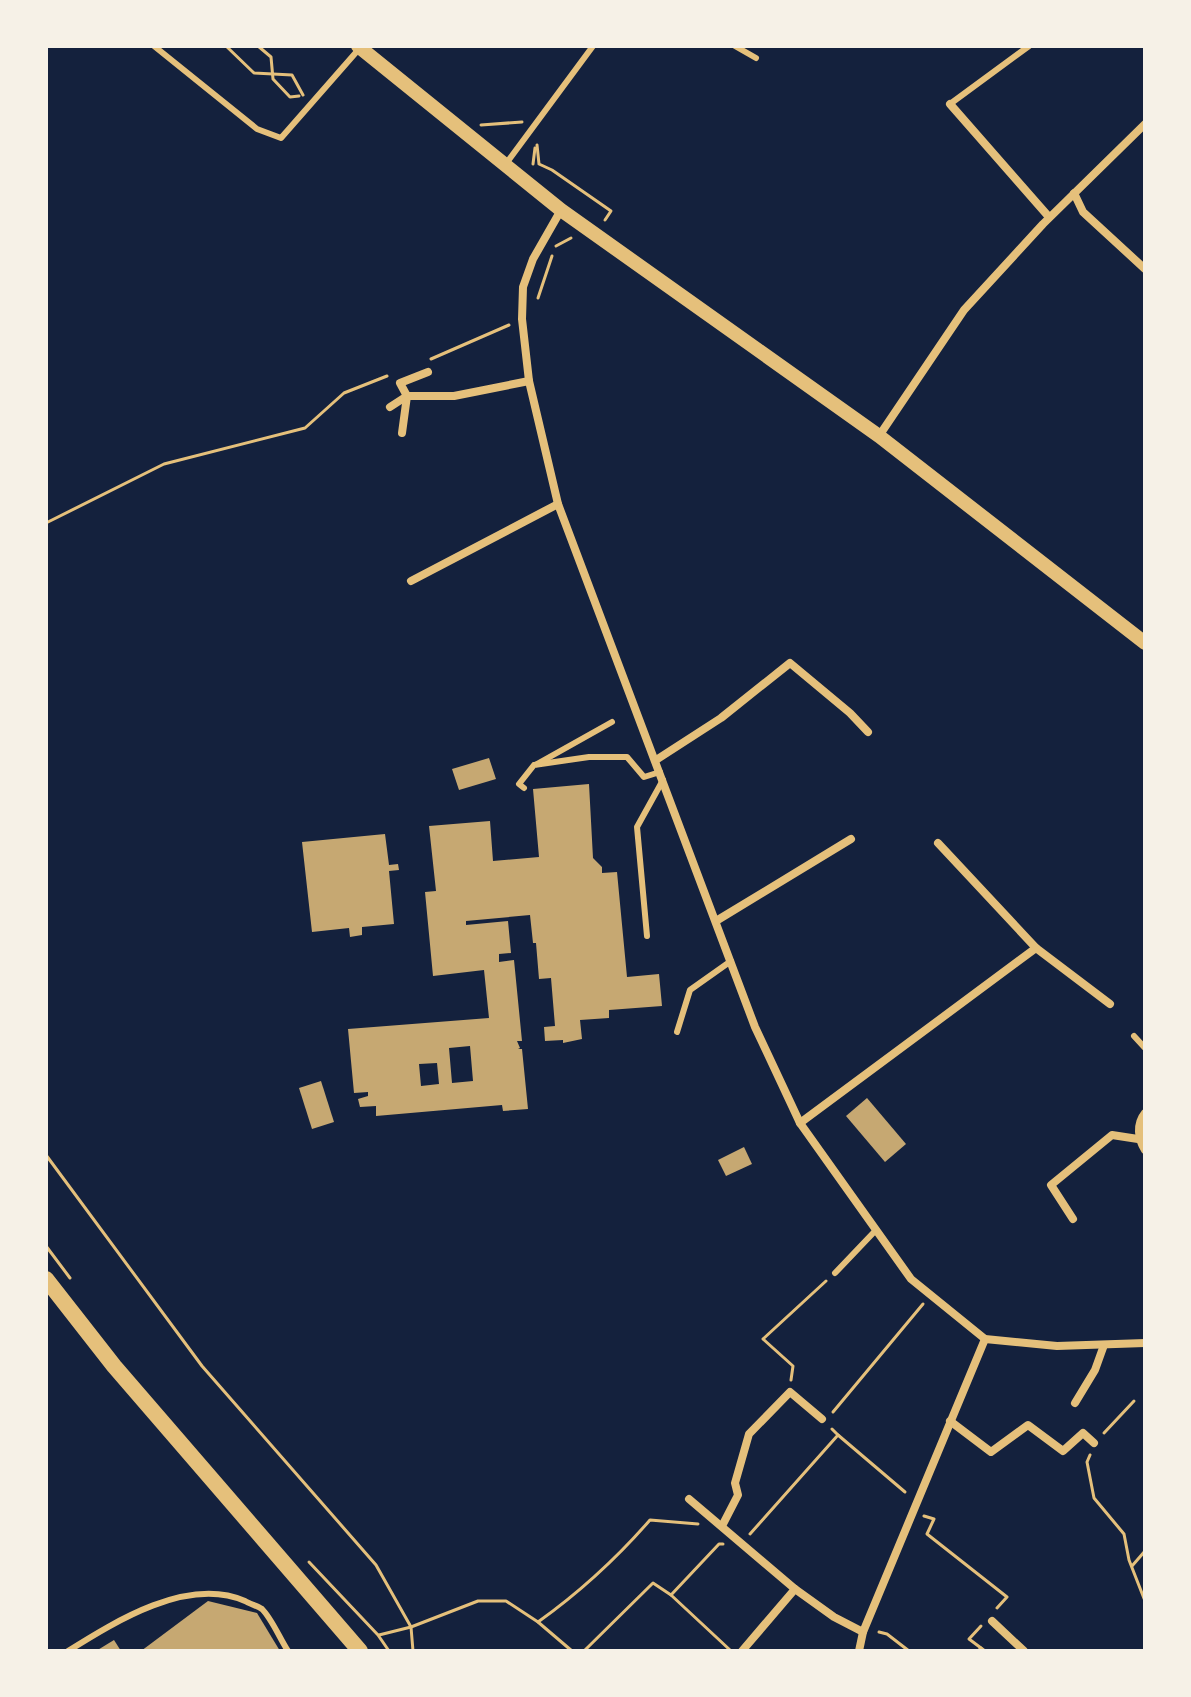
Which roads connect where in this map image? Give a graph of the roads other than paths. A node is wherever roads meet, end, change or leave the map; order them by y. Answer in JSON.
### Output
{"nodes":[{"id":1,"x":154,"y":46,"type":"edge"},
{"id":2,"x":593,"y":46,"type":"edge"},
{"id":3,"x":735,"y":46,"type":"edge"},
{"id":4,"x":1029,"y":46,"type":"edge"},
{"id":5,"x":359,"y":47,"type":"edge"},
{"id":6,"x":756,"y":58,"type":"dead end"},
{"id":7,"x":950,"y":104,"type":"joint"},
{"id":8,"x":1145,"y":124,"type":"edge"},
{"id":9,"x":505,"y":165,"type":"junction"},
{"id":10,"x":1074,"y":193,"type":"junction"},
{"id":11,"x":561,"y":210,"type":"junction"},
{"id":12,"x":1049,"y":217,"type":"junction"},
{"id":13,"x":1145,"y":269,"type":"edge"},
{"id":14,"x":428,"y":372,"type":"dead end"},
{"id":15,"x":529,"y":381,"type":"junction"},
{"id":16,"x":407,"y":396,"type":"junction"},
{"id":17,"x":390,"y":407,"type":"dead end"},
{"id":18,"x":402,"y":433,"type":"dead end"},
{"id":19,"x":879,"y":436,"type":"junction"},
{"id":20,"x":558,"y":504,"type":"junction"},
{"id":21,"x":411,"y":581,"type":"dead end"},
{"id":22,"x":1145,"y":643,"type":"edge"},
{"id":23,"x":612,"y":722,"type":"dead end"},
{"id":24,"x":868,"y":732,"type":"dead end"},
{"id":25,"x":656,"y":760,"type":"junction"},
{"id":26,"x":534,"y":765,"type":"junction"},
{"id":27,"x":661,"y":776,"type":"junction"},
{"id":28,"x":524,"y":788,"type":"dead end"},
{"id":29,"x":851,"y":839,"type":"dead end"},
{"id":30,"x":938,"y":843,"type":"dead end"},
{"id":31,"x":716,"y":921,"type":"junction"},
{"id":32,"x":647,"y":936,"type":"dead end"},
{"id":33,"x":1036,"y":948,"type":"junction"},
{"id":34,"x":731,"y":961,"type":"junction"},
{"id":35,"x":1110,"y":1004,"type":"dead end"},
{"id":36,"x":677,"y":1032,"type":"dead end"},
{"id":37,"x":1134,"y":1036,"type":"dead end"},
{"id":38,"x":1145,"y":1048,"type":"edge"},
{"id":39,"x":1145,"y":1113,"type":"edge"},
{"id":40,"x":800,"y":1123,"type":"junction"},
{"id":41,"x":1138,"y":1139,"type":"junction"},
{"id":42,"x":1145,"y":1150,"type":"edge"},
{"id":43,"x":1073,"y":1219,"type":"dead end"},
{"id":44,"x":876,"y":1230,"type":"junction"},
{"id":45,"x":835,"y":1273,"type":"road end"},
{"id":46,"x":46,"y":1279,"type":"edge"},
{"id":47,"x":985,"y":1339,"type":"junction"},
{"id":48,"x":1145,"y":1343,"type":"edge"},
{"id":49,"x":1104,"y":1345,"type":"junction"},
{"id":50,"x":1075,"y":1403,"type":"dead end"},
{"id":51,"x":822,"y":1419,"type":"dead end"},
{"id":52,"x":950,"y":1421,"type":"junction"},
{"id":53,"x":1094,"y":1443,"type":"road end"},
{"id":54,"x":689,"y":1499,"type":"dead end"},
{"id":55,"x":722,"y":1526,"type":"junction"},
{"id":56,"x":795,"y":1589,"type":"junction"},
{"id":57,"x":992,"y":1621,"type":"dead end"},
{"id":58,"x":864,"y":1630,"type":"junction"},
{"id":59,"x":68,"y":1651,"type":"edge"},
{"id":60,"x":288,"y":1651,"type":"edge"},
{"id":61,"x":360,"y":1651,"type":"edge"},
{"id":62,"x":742,"y":1651,"type":"edge"},
{"id":63,"x":859,"y":1651,"type":"edge"},
{"id":64,"x":1024,"y":1651,"type":"edge"}],
"edges":[{"from":1,"to":5,"type":"lane"},
{"from":2,"to":9,"type":"lane"},
{"from":3,"to":6,"type":"lane"},
{"from":4,"to":7,"type":"lane"},
{"from":5,"to":9,"type":"street"},
{"from":7,"to":12,"type":"street"},
{"from":8,"to":10,"type":"street"},
{"from":9,"to":11,"type":"street"},
{"from":10,"to":12,"type":"street"},
{"from":10,"to":13,"type":"street"},
{"from":11,"to":15,"type":"street"},
{"from":11,"to":19,"type":"street"},
{"from":12,"to":19,"type":"street"},
{"from":14,"to":16,"type":"street"},
{"from":15,"to":16,"type":"street"},
{"from":15,"to":20,"type":"street"},
{"from":16,"to":17,"type":"street"},
{"from":16,"to":18,"type":"street"},
{"from":19,"to":22,"type":"street"},
{"from":20,"to":21,"type":"street"},
{"from":20,"to":25,"type":"street"},
{"from":23,"to":26,"type":"lane"},
{"from":24,"to":25,"type":"street"},
{"from":25,"to":27,"type":"street"},
{"from":26,"to":27,"type":"lane"},
{"from":26,"to":28,"type":"lane"},
{"from":27,"to":31,"type":"street"},
{"from":27,"to":32,"type":"lane"},
{"from":29,"to":31,"type":"street"},
{"from":30,"to":33,"type":"street"},
{"from":31,"to":34,"type":"street"},
{"from":33,"to":35,"type":"street"},
{"from":33,"to":40,"type":"street"},
{"from":34,"to":36,"type":"lane"},
{"from":34,"to":40,"type":"street"},
{"from":37,"to":38,"type":"lane"},
{"from":39,"to":41,"type":"street"},
{"from":40,"to":44,"type":"street"},
{"from":41,"to":42,"type":"street"},
{"from":41,"to":43,"type":"street"},
{"from":44,"to":45,"type":"lane"},
{"from":44,"to":47,"type":"street"},
{"from":46,"to":61,"type":"main road"},
{"from":47,"to":49,"type":"street"},
{"from":47,"to":52,"type":"street"},
{"from":48,"to":49,"type":"street"},
{"from":49,"to":50,"type":"street"},
{"from":51,"to":55,"type":"street"},
{"from":52,"to":53,"type":"street"},
{"from":52,"to":58,"type":"street"},
{"from":54,"to":55,"type":"street"},
{"from":55,"to":56,"type":"street"},
{"from":56,"to":58,"type":"street"},
{"from":56,"to":62,"type":"street"},
{"from":57,"to":64,"type":"street"},
{"from":58,"to":63,"type":"street"},
{"from":59,"to":60,"type":"lane"}]}
